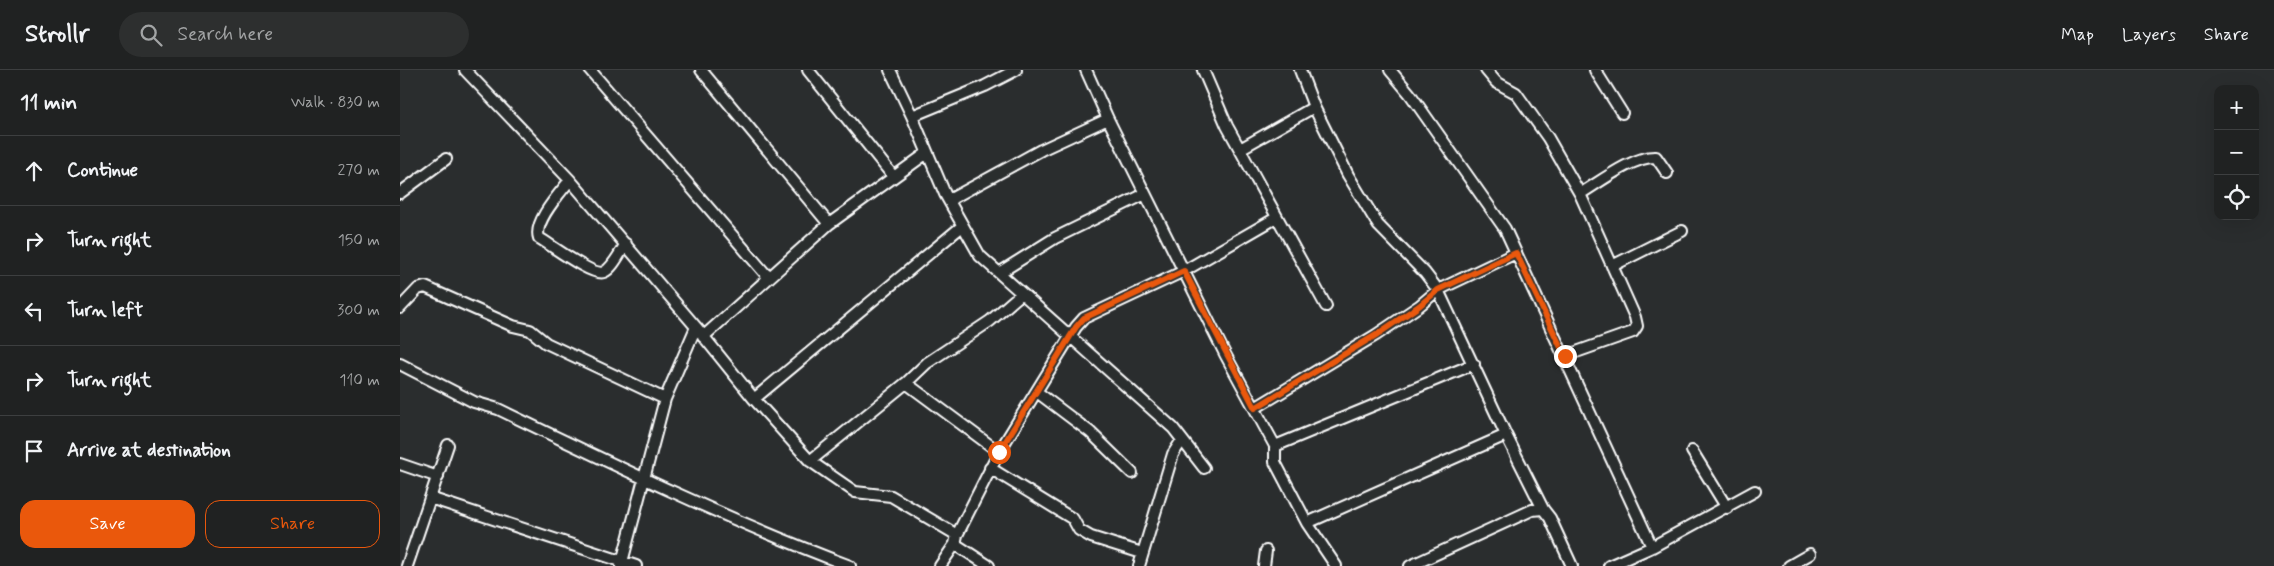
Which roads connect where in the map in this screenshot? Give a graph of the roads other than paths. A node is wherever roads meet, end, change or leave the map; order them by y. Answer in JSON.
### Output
{"nodes":[{"id":1,"x":465,"y":70,"type":"edge"},
{"id":2,"x":590,"y":70,"type":"edge"},
{"id":3,"x":701,"y":70,"type":"edge"},
{"id":4,"x":808,"y":70,"type":"edge"},
{"id":5,"x":890,"y":70,"type":"edge"},
{"id":6,"x":1016,"y":70,"type":"edge"},
{"id":7,"x":1086,"y":70,"type":"edge"},
{"id":8,"x":1203,"y":70,"type":"edge"},
{"id":9,"x":1300,"y":70,"type":"edge"},
{"id":10,"x":1390,"y":70,"type":"edge"},
{"id":11,"x":1486,"y":70,"type":"edge"},
{"id":12,"x":1595,"y":70,"type":"edge"},
{"id":13,"x":1314,"y":107,"type":"junction"},
{"id":14,"x":1622,"y":113,"type":"dead end"},
{"id":15,"x":912,"y":116,"type":"junction"},
{"id":16,"x":1108,"y":119,"type":"junction"},
{"id":17,"x":1240,"y":149,"type":"junction"},
{"id":18,"x":927,"y":153,"type":"junction"},
{"id":19,"x":446,"y":158,"type":"dead end"},
{"id":20,"x":1667,"y":173,"type":"dead end"},
{"id":21,"x":893,"y":176,"type":"junction"},
{"id":22,"x":570,"y":180,"type":"junction"},
{"id":23,"x":400,"y":193,"type":"edge"},
{"id":24,"x":1145,"y":194,"type":"junction"},
{"id":25,"x":1580,"y":194,"type":"junction"},
{"id":26,"x":949,"y":200,"type":"junction"},
{"id":27,"x":1276,"y":218,"type":"junction"},
{"id":28,"x":829,"y":224,"type":"junction"},
{"id":29,"x":962,"y":227,"type":"junction"},
{"id":30,"x":1682,"y":231,"type":"dead end"},
{"id":31,"x":626,"y":244,"type":"junction"},
{"id":32,"x":1516,"y":253,"type":"junction"},
{"id":33,"x":1612,"y":266,"type":"junction"},
{"id":34,"x":1184,"y":271,"type":"junction"},
{"id":35,"x":999,"y":273,"type":"junction"},
{"id":36,"x":768,"y":278,"type":"junction"},
{"id":37,"x":1438,"y":290,"type":"junction"},
{"id":38,"x":1021,"y":294,"type":"junction"},
{"id":39,"x":1326,"y":306,"type":"dead end"},
{"id":40,"x":400,"y":308,"type":"edge"},
{"id":41,"x":696,"y":327,"type":"junction"},
{"id":42,"x":703,"y":337,"type":"junction"},
{"id":43,"x":1070,"y":338,"type":"junction"},
{"id":44,"x":1565,"y":356,"type":"junction"},
{"id":45,"x":400,"y":364,"type":"edge"},
{"id":46,"x":1474,"y":364,"type":"junction"},
{"id":47,"x":906,"y":383,"type":"junction"},
{"id":48,"x":1037,"y":392,"type":"junction"},
{"id":49,"x":665,"y":399,"type":"junction"},
{"id":50,"x":754,"y":399,"type":"junction"},
{"id":51,"x":1255,"y":408,"type":"junction"},
{"id":52,"x":1506,"y":435,"type":"junction"},
{"id":53,"x":1182,"y":440,"type":"junction"},
{"id":54,"x":448,"y":445,"type":"dead end"},
{"id":55,"x":1275,"y":446,"type":"junction"},
{"id":56,"x":1692,"y":451,"type":"dead end"},
{"id":57,"x":999,"y":452,"type":"junction"},
{"id":58,"x":810,"y":461,"type":"junction"},
{"id":59,"x":400,"y":464,"type":"edge"},
{"id":60,"x":990,"y":468,"type":"junction"},
{"id":61,"x":1204,"y":468,"type":"dead end"},
{"id":62,"x":1132,"y":473,"type":"dead end"},
{"id":63,"x":438,"y":477,"type":"junction"},
{"id":64,"x":643,"y":477,"type":"junction"},
{"id":65,"x":1755,"y":491,"type":"dead end"},
{"id":66,"x":430,"y":498,"type":"junction"},
{"id":67,"x":1727,"y":508,"type":"junction"},
{"id":68,"x":1543,"y":509,"type":"junction"},
{"id":69,"x":1307,"y":523,"type":"junction"},
{"id":70,"x":956,"y":539,"type":"junction"},
{"id":71,"x":1652,"y":547,"type":"junction"},
{"id":72,"x":1266,"y":551,"type":"dead end"},
{"id":73,"x":1142,"y":553,"type":"junction"},
{"id":74,"x":1810,"y":554,"type":"dead end"},
{"id":75,"x":622,"y":563,"type":"edge"},
{"id":76,"x":407,"y":566,"type":"edge"},
{"id":77,"x":636,"y":566,"type":"edge"},
{"id":78,"x":850,"y":566,"type":"edge"},
{"id":79,"x":940,"y":566,"type":"edge"},
{"id":80,"x":989,"y":566,"type":"edge"},
{"id":81,"x":1139,"y":566,"type":"edge"},
{"id":82,"x":1264,"y":566,"type":"edge"},
{"id":83,"x":1336,"y":566,"type":"edge"},
{"id":84,"x":1410,"y":566,"type":"edge"},
{"id":85,"x":1572,"y":566,"type":"edge"},
{"id":86,"x":1608,"y":566,"type":"edge"},
{"id":87,"x":1789,"y":566,"type":"edge"}],
"edges":[{"from":1,"to":22,"type":"street"},
{"from":2,"to":36,"type":"street"},
{"from":3,"to":28,"type":"street"},
{"from":4,"to":21,"type":"street"},
{"from":5,"to":15,"type":"street"},
{"from":6,"to":15,"type":"street"},
{"from":7,"to":16,"type":"street"},
{"from":8,"to":17,"type":"street"},
{"from":9,"to":13,"type":"street"},
{"from":10,"to":32,"type":"street"},
{"from":11,"to":25,"type":"street"},
{"from":12,"to":14,"type":"street"},
{"from":13,"to":17,"type":"street"},
{"from":13,"to":37,"type":"street"},
{"from":15,"to":18,"type":"street"},
{"from":16,"to":24,"type":"street"},
{"from":16,"to":26,"type":"street"},
{"from":17,"to":27,"type":"street"},
{"from":18,"to":21,"type":"street"},
{"from":18,"to":26,"type":"street"},
{"from":19,"to":23,"type":"street"},
{"from":20,"to":25,"type":"street"},
{"from":21,"to":28,"type":"street"},
{"from":22,"to":31,"type":"street"},
{"from":22,"to":31,"type":"street"},
{"from":24,"to":34,"type":"street"},
{"from":24,"to":35,"type":"street"},
{"from":25,"to":33,"type":"street"},
{"from":26,"to":29,"type":"street"},
{"from":27,"to":34,"type":"street"},
{"from":27,"to":39,"type":"street"},
{"from":28,"to":36,"type":"street"},
{"from":29,"to":35,"type":"street"},
{"from":29,"to":50,"type":"street"},
{"from":30,"to":33,"type":"street"},
{"from":31,"to":41,"type":"street"},
{"from":32,"to":37,"type":"street"},
{"from":32,"to":44,"type":"street"},
{"from":33,"to":44,"type":"street"},
{"from":34,"to":43,"type":"street"},
{"from":34,"to":51,"type":"street"},
{"from":35,"to":38,"type":"street"},
{"from":36,"to":42,"type":"street"},
{"from":37,"to":46,"type":"street"},
{"from":37,"to":51,"type":"street"},
{"from":38,"to":43,"type":"street"},
{"from":38,"to":47,"type":"street"},
{"from":40,"to":49,"type":"street"},
{"from":41,"to":42,"type":"street"},
{"from":41,"to":49,"type":"street"},
{"from":42,"to":50,"type":"street"},
{"from":43,"to":48,"type":"street"},
{"from":43,"to":53,"type":"street"},
{"from":44,"to":71,"type":"street"},
{"from":45,"to":64,"type":"street"},
{"from":46,"to":52,"type":"street"},
{"from":46,"to":55,"type":"street"},
{"from":47,"to":57,"type":"street"},
{"from":47,"to":58,"type":"street"},
{"from":48,"to":57,"type":"street"},
{"from":48,"to":62,"type":"street"},
{"from":49,"to":64,"type":"street"},
{"from":50,"to":58,"type":"street"},
{"from":51,"to":55,"type":"street"},
{"from":52,"to":68,"type":"street"},
{"from":52,"to":69,"type":"street"},
{"from":53,"to":61,"type":"street"},
{"from":53,"to":73,"type":"street"},
{"from":54,"to":63,"type":"street"},
{"from":55,"to":69,"type":"street"},
{"from":56,"to":67,"type":"street"},
{"from":57,"to":60,"type":"street"},
{"from":58,"to":70,"type":"street"},
{"from":59,"to":63,"type":"street"},
{"from":60,"to":70,"type":"street"},
{"from":60,"to":73,"type":"street"},
{"from":63,"to":66,"type":"street"},
{"from":64,"to":75,"type":"street"},
{"from":64,"to":78,"type":"street"},
{"from":65,"to":67,"type":"street"},
{"from":66,"to":75,"type":"street"},
{"from":66,"to":76,"type":"street"},
{"from":67,"to":71,"type":"street"},
{"from":68,"to":84,"type":"street"},
{"from":68,"to":85,"type":"street"},
{"from":69,"to":83,"type":"street"},
{"from":70,"to":79,"type":"street"},
{"from":70,"to":80,"type":"street"},
{"from":71,"to":86,"type":"street"},
{"from":72,"to":82,"type":"street"},
{"from":73,"to":81,"type":"street"},
{"from":74,"to":87,"type":"street"},
{"from":75,"to":77,"type":"street"}]}
